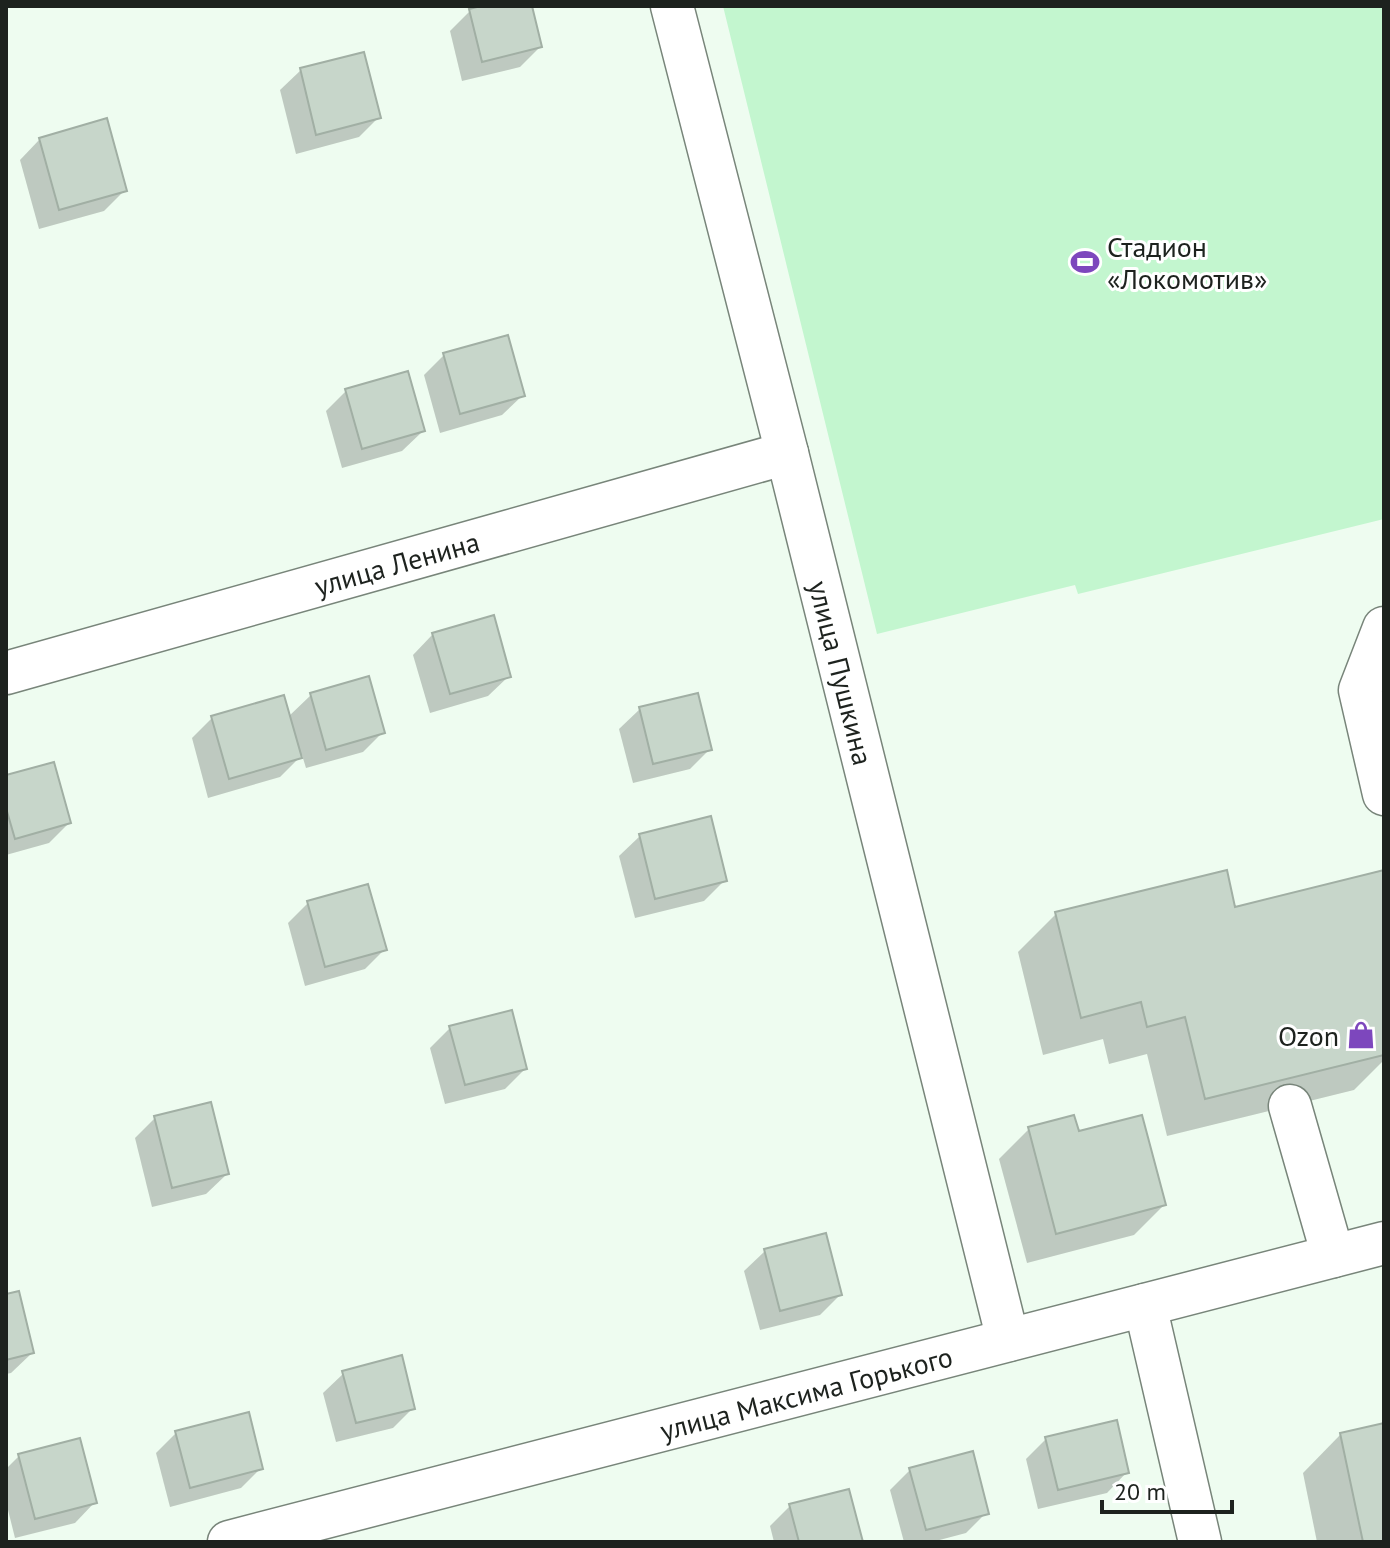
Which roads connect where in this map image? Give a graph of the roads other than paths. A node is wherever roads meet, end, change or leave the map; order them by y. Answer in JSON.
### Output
{"nodes":[{"id":1,"x":672,"y":6,"type":"edge"},
{"id":2,"x":787,"y":453,"type":"junction"},
{"id":3,"x":1384,"y":628,"type":"edge"},
{"id":4,"x":6,"y":673,"type":"edge"},
{"id":5,"x":1384,"y":794,"type":"edge"},
{"id":6,"x":1290,"y":1106,"type":"dead end"},
{"id":7,"x":1384,"y":1243,"type":"edge"},
{"id":8,"x":1333,"y":1256,"type":"junction"},
{"id":9,"x":1145,"y":1305,"type":"junction"},
{"id":10,"x":1008,"y":1340,"type":"junction"},
{"id":11,"x":229,"y":1542,"type":"edge"},
{"id":12,"x":1200,"y":1542,"type":"edge"}],
"edges":[{"from":1,"to":2,"type":"street","name":"улица Пушкина"},
{"from":2,"to":4,"type":"street","name":"улица Ленина"},
{"from":2,"to":10,"type":"street","name":"улица Пушкина"},
{"from":3,"to":5,"type":"street"},
{"from":6,"to":8,"type":"street"},
{"from":7,"to":8,"type":"street","name":"улица Максима Горького"},
{"from":8,"to":9,"type":"street","name":"улица Максима Горького"},
{"from":9,"to":10,"type":"street","name":"улица Максима Горького"},
{"from":9,"to":12,"type":"street"},
{"from":10,"to":11,"type":"street","name":"улица Максима Горького"}]}
